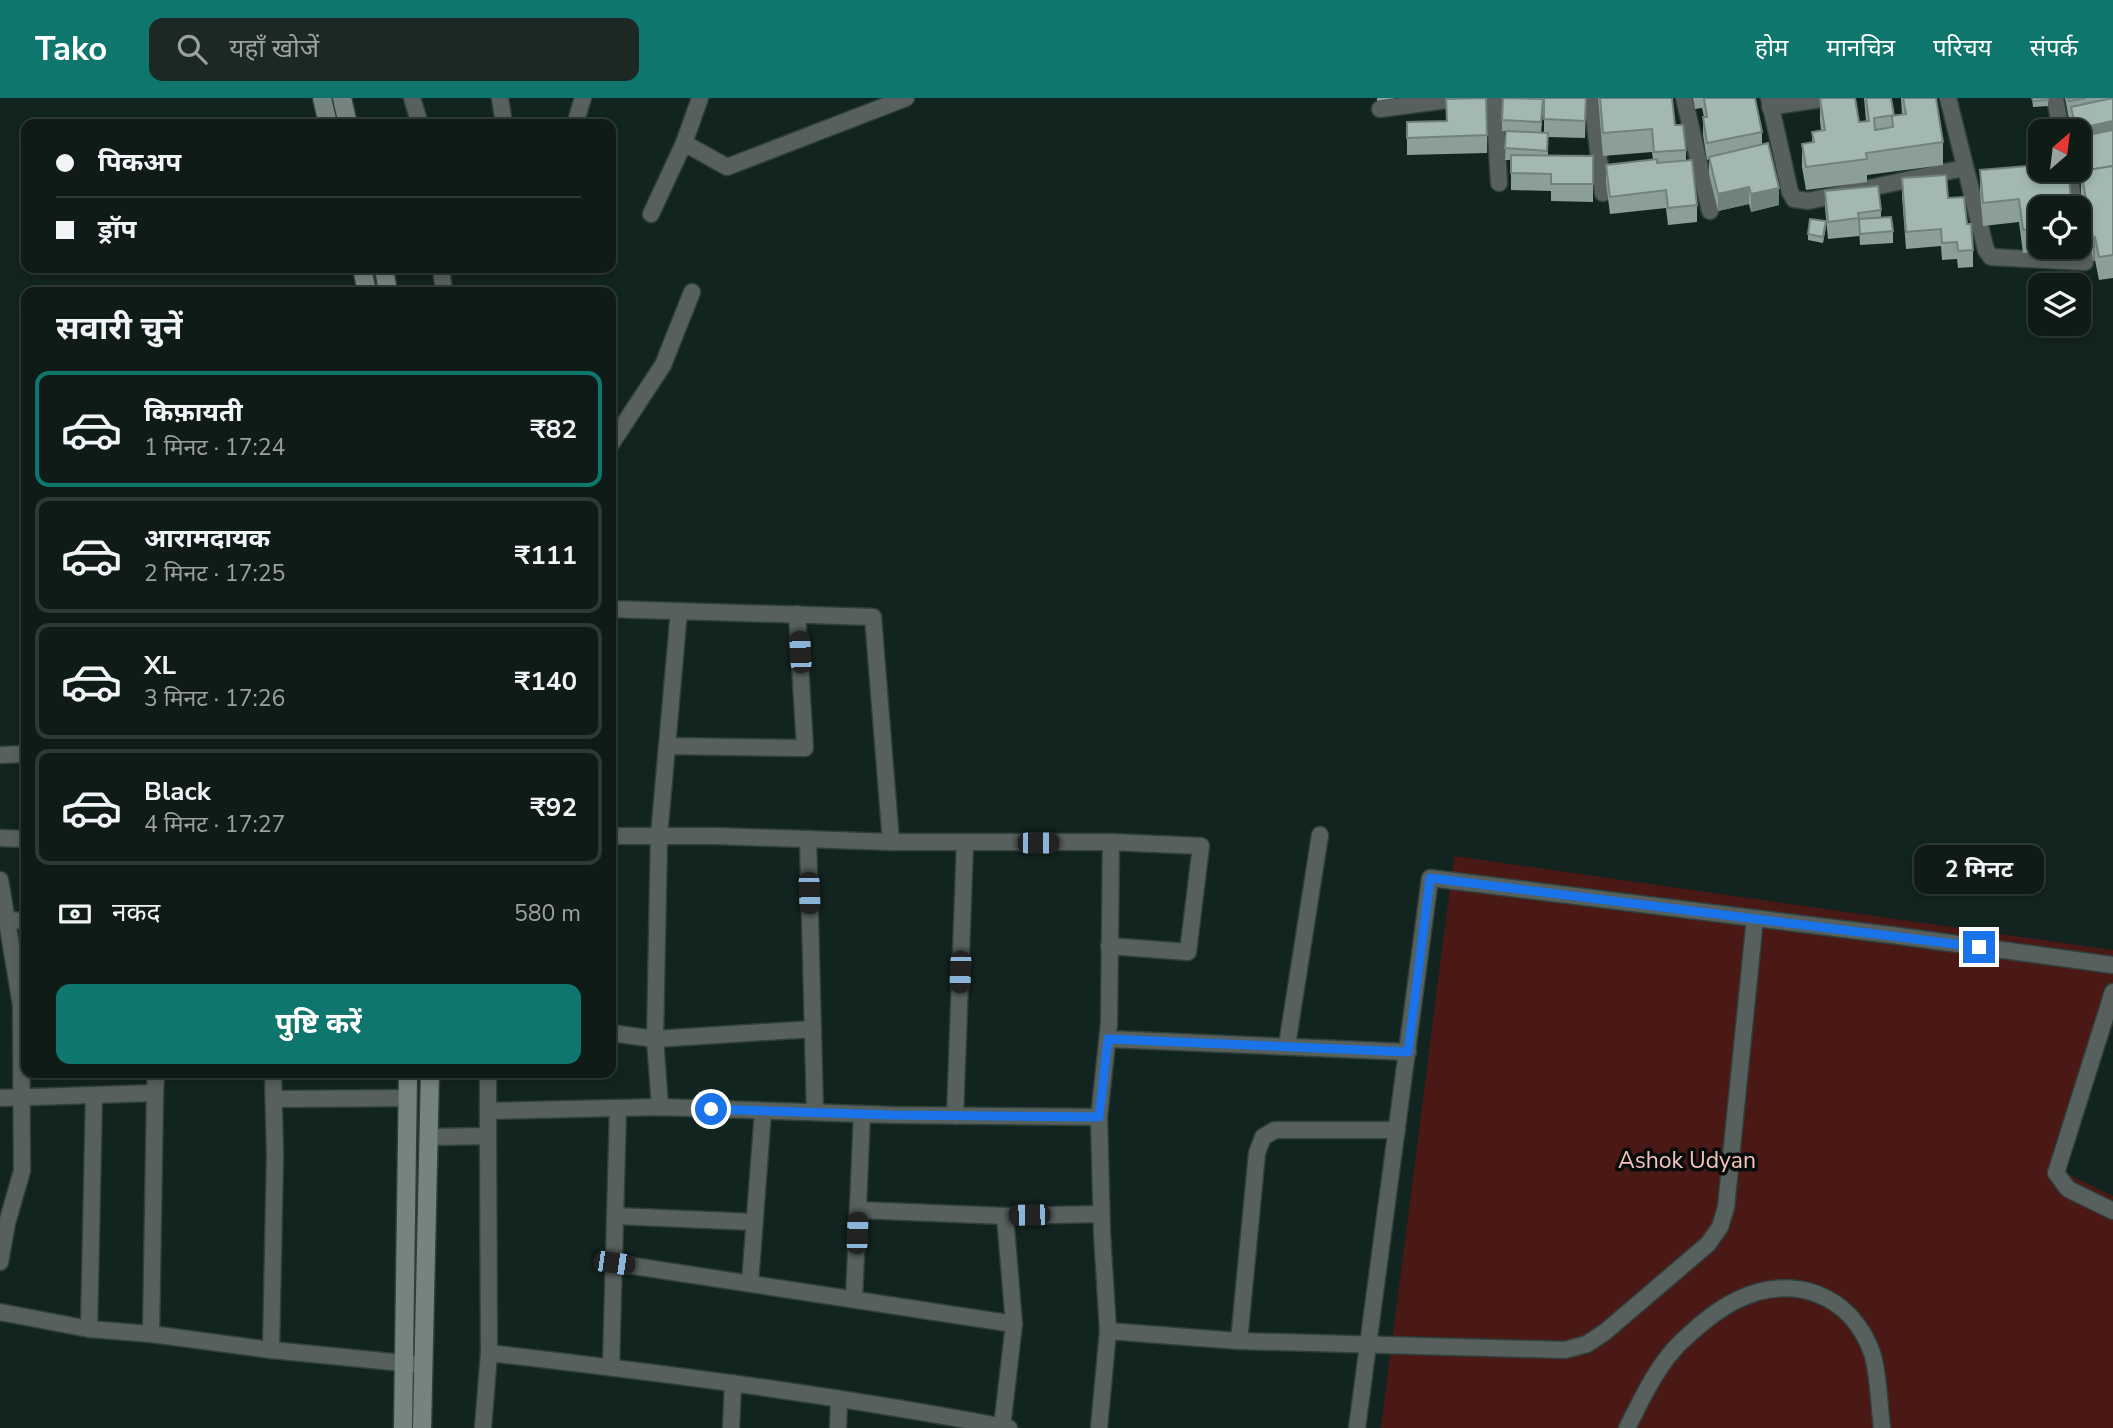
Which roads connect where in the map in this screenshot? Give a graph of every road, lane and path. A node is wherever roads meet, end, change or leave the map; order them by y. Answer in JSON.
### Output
{"nodes":[{"id":1,"x":322,"y":98,"type":"edge"},
{"id":2,"x":342,"y":98,"type":"edge"},
{"id":3,"x":412,"y":98,"type":"edge"},
{"id":4,"x":500,"y":98,"type":"edge"},
{"id":5,"x":583,"y":98,"type":"edge"},
{"id":6,"x":700,"y":98,"type":"edge"},
{"id":7,"x":906,"y":98,"type":"edge"},
{"id":8,"x":1462,"y":98,"type":"edge"},
{"id":9,"x":1494,"y":98,"type":"edge"},
{"id":10,"x":1592,"y":98,"type":"edge"},
{"id":11,"x":1684,"y":98,"type":"edge"},
{"id":12,"x":1828,"y":98,"type":"edge"},
{"id":13,"x":1948,"y":98,"type":"edge"},
{"id":14,"x":2055,"y":98,"type":"edge"},
{"id":15,"x":1769,"y":103,"type":"edge"},
{"id":16,"x":1380,"y":109,"type":"dead end"},
{"id":17,"x":327,"y":119,"type":"edge"},
{"id":18,"x":347,"y":119,"type":"edge"},
{"id":19,"x":418,"y":119,"type":"edge"},
{"id":20,"x":503,"y":119,"type":"edge"},
{"id":21,"x":577,"y":119,"type":"edge"},
{"id":22,"x":2059,"y":119,"type":"edge"},
{"id":23,"x":684,"y":143,"type":"junction"},
{"id":24,"x":1964,"y":167,"type":"junction"},
{"id":25,"x":1499,"y":183,"type":"dead end"},
{"id":26,"x":1604,"y":194,"type":"dead end"},
{"id":27,"x":1710,"y":211,"type":"dead end"},
{"id":28,"x":651,"y":214,"type":"dead end"},
{"id":29,"x":2028,"y":259,"type":"edge"},
{"id":30,"x":2029,"y":259,"type":"edge"},
{"id":31,"x":2084,"y":259,"type":"edge"},
{"id":32,"x":692,"y":292,"type":"dead end"},
{"id":33,"x":616,"y":436,"type":"edge"},
{"id":34,"x":616,"y":609,"type":"edge"},
{"id":35,"x":679,"y":611,"type":"junction"},
{"id":36,"x":797,"y":614,"type":"junction"},
{"id":37,"x":667,"y":746,"type":"junction"},
{"id":38,"x":21,"y":754,"type":"edge"},
{"id":39,"x":0,"y":755,"type":"edge"},
{"id":40,"x":616,"y":835,"type":"edge"},
{"id":41,"x":1320,"y":835,"type":"dead end"},
{"id":42,"x":659,"y":836,"type":"junction"},
{"id":43,"x":0,"y":838,"type":"edge"},
{"id":44,"x":21,"y":839,"type":"edge"},
{"id":45,"x":808,"y":839,"type":"junction"},
{"id":46,"x":891,"y":842,"type":"junction"},
{"id":47,"x":1111,"y":842,"type":"junction"},
{"id":48,"x":965,"y":844,"type":"junction"},
{"id":49,"x":0,"y":880,"type":"edge"},
{"id":50,"x":1755,"y":918,"type":"junction"},
{"id":51,"x":7,"y":920,"type":"junction"},
{"id":52,"x":21,"y":921,"type":"edge"},
{"id":53,"x":1109,"y":946,"type":"junction"},
{"id":54,"x":2113,"y":965,"type":"edge"},
{"id":55,"x":21,"y":990,"type":"edge"},
{"id":56,"x":2113,"y":992,"type":"edge"},
{"id":57,"x":813,"y":1029,"type":"junction"},
{"id":58,"x":616,"y":1034,"type":"edge"},
{"id":59,"x":654,"y":1039,"type":"junction"},
{"id":60,"x":1108,"y":1039,"type":"junction"},
{"id":61,"x":1287,"y":1045,"type":"junction"},
{"id":62,"x":1408,"y":1052,"type":"junction"},
{"id":63,"x":22,"y":1078,"type":"edge"},
{"id":64,"x":156,"y":1078,"type":"edge"},
{"id":65,"x":273,"y":1078,"type":"edge"},
{"id":66,"x":408,"y":1078,"type":"edge"},
{"id":67,"x":430,"y":1078,"type":"edge"},
{"id":68,"x":488,"y":1078,"type":"edge"},
{"id":69,"x":155,"y":1093,"type":"junction"},
{"id":70,"x":94,"y":1096,"type":"junction"},
{"id":71,"x":0,"y":1098,"type":"edge"},
{"id":72,"x":408,"y":1098,"type":"junction"},
{"id":73,"x":22,"y":1099,"type":"junction"},
{"id":74,"x":274,"y":1099,"type":"junction"},
{"id":75,"x":660,"y":1107,"type":"junction"},
{"id":76,"x":618,"y":1108,"type":"junction"},
{"id":77,"x":488,"y":1111,"type":"junction"},
{"id":78,"x":763,"y":1111,"type":"junction"},
{"id":79,"x":815,"y":1112,"type":"junction"},
{"id":80,"x":862,"y":1114,"type":"junction"},
{"id":81,"x":955,"y":1115,"type":"junction"},
{"id":82,"x":1099,"y":1117,"type":"junction"},
{"id":83,"x":1397,"y":1130,"type":"junction"},
{"id":84,"x":488,"y":1136,"type":"junction"},
{"id":85,"x":430,"y":1137,"type":"junction"},
{"id":86,"x":858,"y":1210,"type":"junction"},
{"id":87,"x":2113,"y":1211,"type":"edge"},
{"id":88,"x":1101,"y":1213,"type":"junction"},
{"id":89,"x":615,"y":1216,"type":"junction"},
{"id":90,"x":1005,"y":1216,"type":"junction"},
{"id":91,"x":754,"y":1222,"type":"junction"},
{"id":92,"x":0,"y":1262,"type":"edge"},
{"id":93,"x":614,"y":1263,"type":"junction"},
{"id":94,"x":750,"y":1283,"type":"junction"},
{"id":95,"x":854,"y":1300,"type":"junction"},
{"id":96,"x":0,"y":1311,"type":"edge"},
{"id":97,"x":1014,"y":1324,"type":"junction"},
{"id":98,"x":89,"y":1329,"type":"junction"},
{"id":99,"x":1108,"y":1331,"type":"junction"},
{"id":100,"x":151,"y":1334,"type":"junction"},
{"id":101,"x":1239,"y":1342,"type":"junction"},
{"id":102,"x":1369,"y":1346,"type":"junction"},
{"id":103,"x":271,"y":1350,"type":"junction"},
{"id":104,"x":489,"y":1353,"type":"junction"},
{"id":105,"x":405,"y":1365,"type":"junction"},
{"id":106,"x":424,"y":1365,"type":"junction"},
{"id":107,"x":611,"y":1367,"type":"junction"},
{"id":108,"x":733,"y":1384,"type":"junction"},
{"id":109,"x":839,"y":1399,"type":"junction"},
{"id":110,"x":1006,"y":1427,"type":"edge"},
{"id":111,"x":403,"y":1428,"type":"edge"},
{"id":112,"x":422,"y":1428,"type":"edge"},
{"id":113,"x":483,"y":1428,"type":"edge"},
{"id":114,"x":732,"y":1428,"type":"edge"},
{"id":115,"x":838,"y":1428,"type":"edge"},
{"id":116,"x":1099,"y":1428,"type":"edge"},
{"id":117,"x":1357,"y":1428,"type":"edge"},
{"id":118,"x":1627,"y":1428,"type":"edge"},
{"id":119,"x":1882,"y":1428,"type":"edge"}],
"edges":[{"from":1,"to":17,"type":"main road"},
{"from":2,"to":18,"type":"main road"},
{"from":3,"to":19,"type":"street"},
{"from":4,"to":20,"type":"street"},
{"from":5,"to":21,"type":"street"},
{"from":6,"to":23,"type":"street"},
{"from":7,"to":23,"type":"street"},
{"from":8,"to":16,"type":"street"},
{"from":9,"to":25,"type":"street"},
{"from":10,"to":26,"type":"street"},
{"from":11,"to":27,"type":"street"},
{"from":12,"to":15,"type":"street"},
{"from":13,"to":24,"type":"street"},
{"from":14,"to":22,"type":"street"},
{"from":15,"to":24,"type":"street"},
{"from":23,"to":28,"type":"street"},
{"from":24,"to":29,"type":"street"},
{"from":30,"to":31,"type":"street"},
{"from":32,"to":33,"type":"street"},
{"from":34,"to":35,"type":"street"},
{"from":35,"to":36,"type":"street"},
{"from":35,"to":37,"type":"street"},
{"from":36,"to":37,"type":"street"},
{"from":36,"to":46,"type":"street"},
{"from":37,"to":42,"type":"street"},
{"from":38,"to":39,"type":"street"},
{"from":40,"to":42,"type":"street"},
{"from":41,"to":61,"type":"street"},
{"from":42,"to":45,"type":"street"},
{"from":42,"to":59,"type":"street"},
{"from":43,"to":44,"type":"street"},
{"from":45,"to":46,"type":"street"},
{"from":45,"to":57,"type":"street"},
{"from":46,"to":48,"type":"street"},
{"from":47,"to":48,"type":"street"},
{"from":47,"to":53,"type":"street"},
{"from":47,"to":53,"type":"street"},
{"from":48,"to":81,"type":"street"},
{"from":49,"to":51,"type":"street"},
{"from":50,"to":54,"type":"street"},
{"from":50,"to":62,"type":"street"},
{"from":50,"to":102,"type":"street"},
{"from":51,"to":52,"type":"street"},
{"from":51,"to":55,"type":"street"},
{"from":53,"to":60,"type":"street"},
{"from":56,"to":87,"type":"street"},
{"from":57,"to":59,"type":"street"},
{"from":57,"to":79,"type":"street"},
{"from":58,"to":59,"type":"street"},
{"from":59,"to":75,"type":"street"},
{"from":60,"to":61,"type":"street"},
{"from":60,"to":82,"type":"street"},
{"from":61,"to":62,"type":"street"},
{"from":62,"to":83,"type":"street"},
{"from":63,"to":73,"type":"street"},
{"from":64,"to":69,"type":"street"},
{"from":65,"to":74,"type":"street"},
{"from":66,"to":72,"type":"main road"},
{"from":67,"to":85,"type":"main road"},
{"from":68,"to":77,"type":"street"},
{"from":69,"to":70,"type":"street"},
{"from":69,"to":100,"type":"street"},
{"from":70,"to":73,"type":"street"},
{"from":70,"to":98,"type":"street"},
{"from":71,"to":73,"type":"street"},
{"from":72,"to":74,"type":"street"},
{"from":72,"to":105,"type":"main road"},
{"from":73,"to":92,"type":"street"},
{"from":74,"to":103,"type":"street"},
{"from":75,"to":76,"type":"street"},
{"from":75,"to":78,"type":"street"},
{"from":76,"to":77,"type":"street"},
{"from":76,"to":89,"type":"street"},
{"from":77,"to":84,"type":"street"},
{"from":78,"to":79,"type":"street"},
{"from":78,"to":91,"type":"street"},
{"from":79,"to":80,"type":"street"},
{"from":80,"to":81,"type":"street"},
{"from":80,"to":86,"type":"street"},
{"from":81,"to":82,"type":"street"},
{"from":82,"to":88,"type":"street"},
{"from":83,"to":101,"type":"street"},
{"from":83,"to":102,"type":"street"},
{"from":84,"to":85,"type":"street"},
{"from":84,"to":104,"type":"street"},
{"from":85,"to":106,"type":"main road"},
{"from":86,"to":90,"type":"street"},
{"from":86,"to":95,"type":"street"},
{"from":88,"to":90,"type":"street"},
{"from":88,"to":99,"type":"street"},
{"from":89,"to":91,"type":"street"},
{"from":89,"to":93,"type":"street"},
{"from":90,"to":97,"type":"street"},
{"from":91,"to":94,"type":"street"},
{"from":93,"to":94,"type":"street"},
{"from":93,"to":107,"type":"street"},
{"from":94,"to":95,"type":"street"},
{"from":95,"to":97,"type":"street"},
{"from":96,"to":98,"type":"street"},
{"from":97,"to":110,"type":"street"},
{"from":98,"to":100,"type":"street"},
{"from":99,"to":101,"type":"street"},
{"from":99,"to":116,"type":"street"},
{"from":100,"to":103,"type":"street"},
{"from":101,"to":102,"type":"street"},
{"from":102,"to":117,"type":"street"},
{"from":103,"to":105,"type":"street"},
{"from":104,"to":107,"type":"street"},
{"from":104,"to":113,"type":"street"},
{"from":105,"to":106,"type":"street"},
{"from":105,"to":111,"type":"main road"},
{"from":106,"to":112,"type":"main road"},
{"from":107,"to":108,"type":"street"},
{"from":108,"to":109,"type":"street"},
{"from":108,"to":114,"type":"street"},
{"from":109,"to":110,"type":"street"},
{"from":109,"to":115,"type":"street"},
{"from":118,"to":119,"type":"street"}]}
